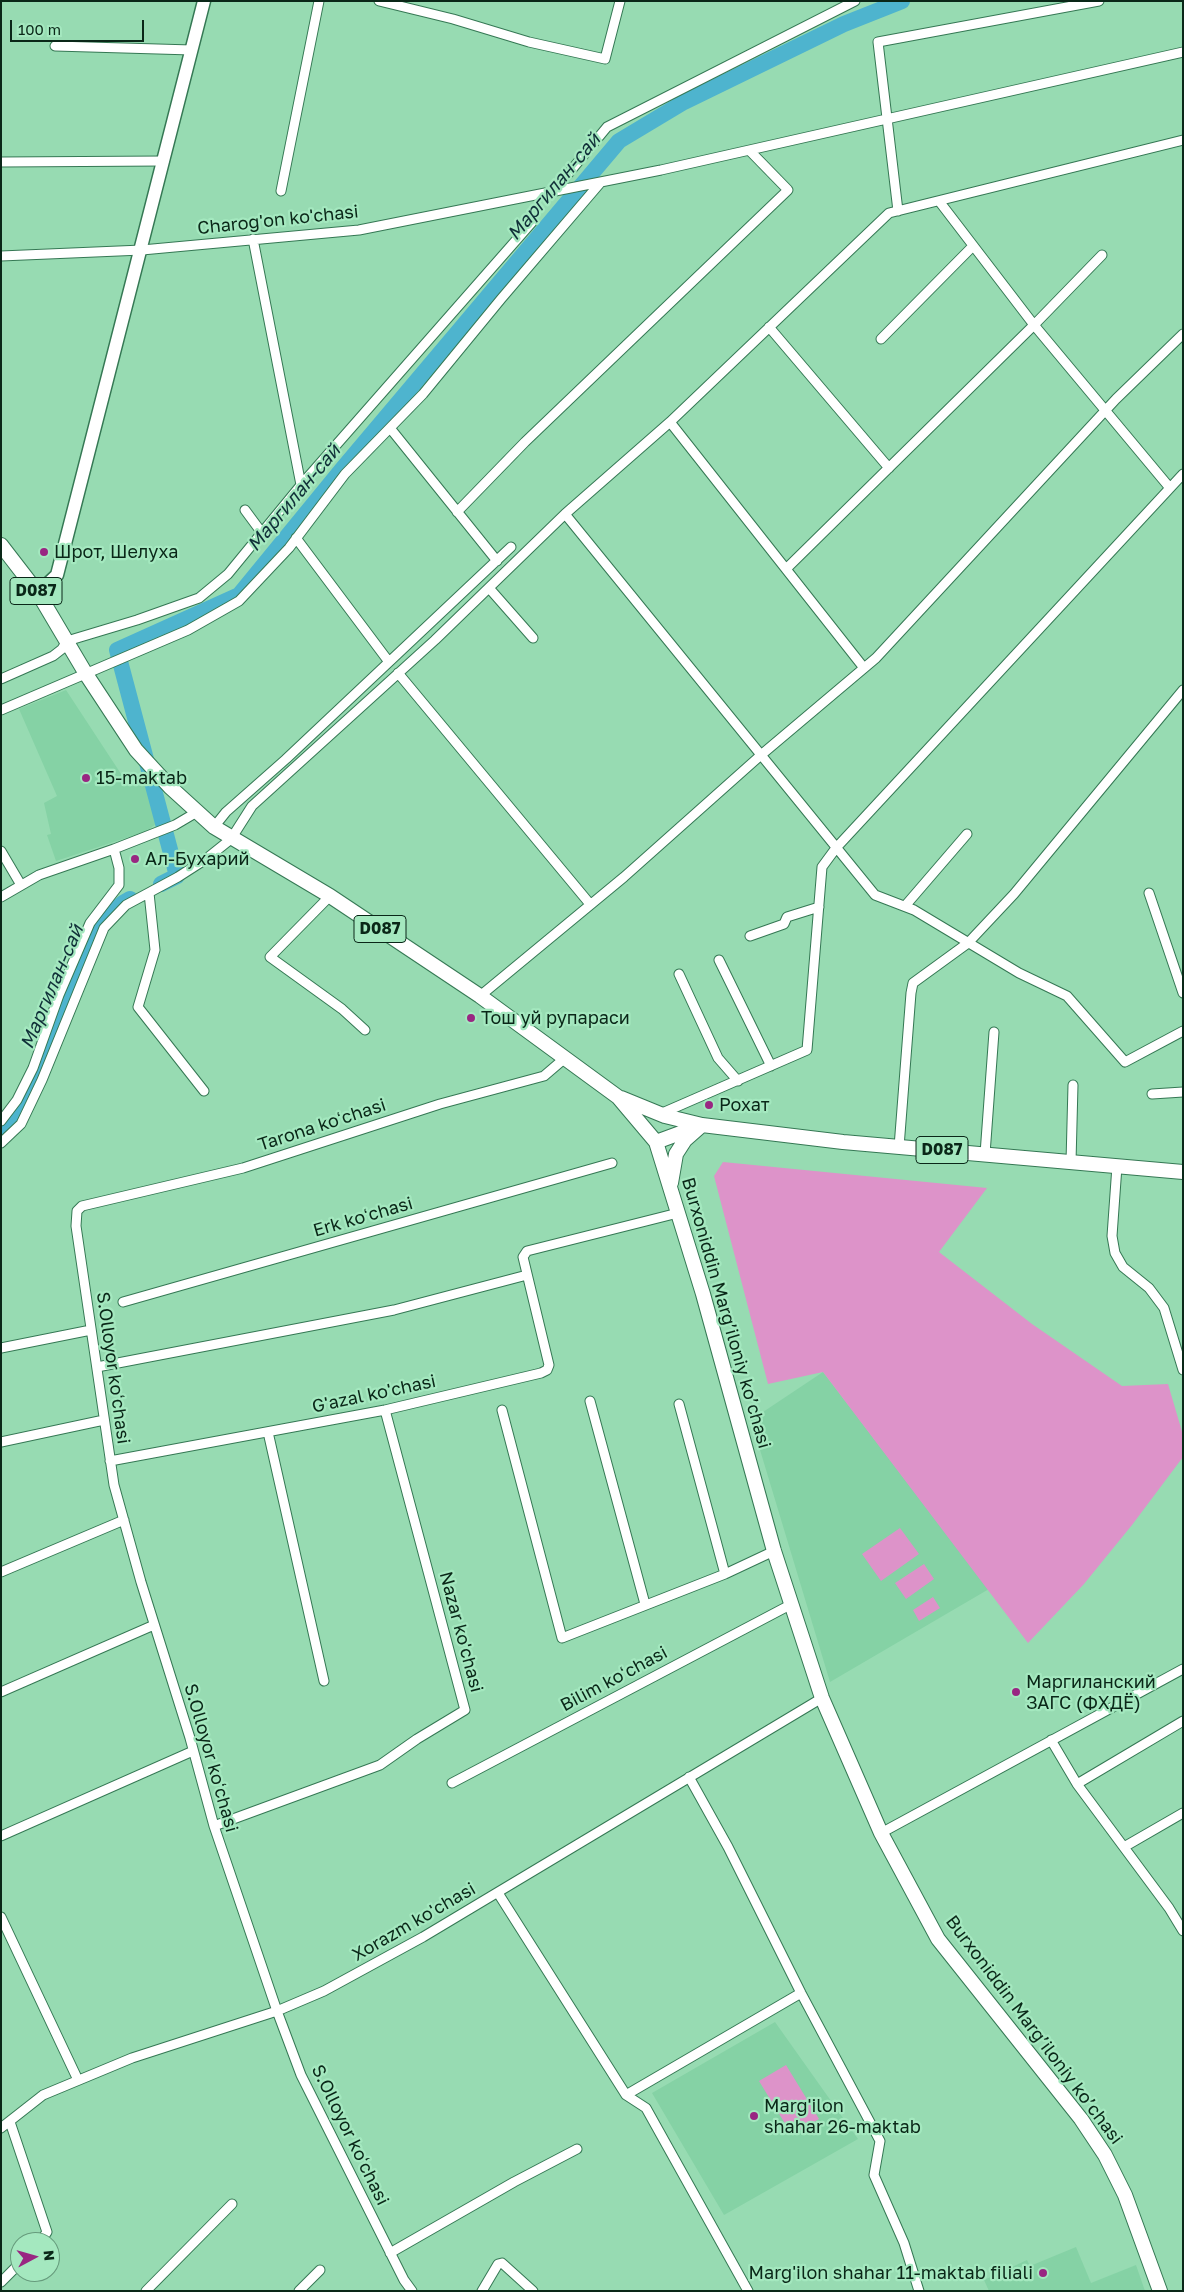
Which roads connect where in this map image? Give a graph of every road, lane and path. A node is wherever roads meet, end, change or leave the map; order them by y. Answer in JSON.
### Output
{"nodes":[{"id":1,"x":204,"y":1,"type":"edge"},
{"id":2,"x":319,"y":1,"type":"edge"},
{"id":3,"x":379,"y":1,"type":"edge"},
{"id":4,"x":620,"y":1,"type":"edge"},
{"id":5,"x":855,"y":1,"type":"edge"},
{"id":6,"x":1099,"y":1,"type":"edge"},
{"id":7,"x":55,"y":46,"type":"dead end"},
{"id":8,"x":192,"y":50,"type":"junction"},
{"id":9,"x":1183,"y":52,"type":"edge"},
{"id":10,"x":888,"y":120,"type":"junction"},
{"id":11,"x":1183,"y":140,"type":"edge"},
{"id":12,"x":750,"y":150,"type":"junction"},
{"id":13,"x":164,"y":161,"type":"junction"},
{"id":14,"x":1,"y":162,"type":"edge"},
{"id":15,"x":601,"y":182,"type":"junction"},
{"id":16,"x":281,"y":191,"type":"dead end"},
{"id":17,"x":554,"y":191,"type":"junction"},
{"id":18,"x":939,"y":201,"type":"junction"},
{"id":19,"x":898,"y":211,"type":"junction"},
{"id":20,"x":533,"y":221,"type":"dead end"},
{"id":21,"x":253,"y":239,"type":"junction"},
{"id":22,"x":973,"y":246,"type":"junction"},
{"id":23,"x":142,"y":250,"type":"junction"},
{"id":24,"x":1102,"y":255,"type":"dead end"},
{"id":25,"x":1,"y":256,"type":"edge"},
{"id":26,"x":1034,"y":326,"type":"junction"},
{"id":27,"x":769,"y":327,"type":"junction"},
{"id":28,"x":1183,"y":334,"type":"edge"},
{"id":29,"x":881,"y":339,"type":"dead end"},
{"id":30,"x":1104,"y":412,"type":"junction"},
{"id":31,"x":670,"y":422,"type":"junction"},
{"id":32,"x":390,"y":428,"type":"junction"},
{"id":33,"x":889,"y":468,"type":"junction"},
{"id":34,"x":1183,"y":474,"type":"edge"},
{"id":35,"x":300,"y":485,"type":"junction"},
{"id":36,"x":1170,"y":488,"type":"junction"},
{"id":37,"x":245,"y":510,"type":"dead end"},
{"id":38,"x":457,"y":512,"type":"junction"},
{"id":39,"x":565,"y":514,"type":"junction"},
{"id":40,"x":262,"y":534,"type":"junction"},
{"id":41,"x":296,"y":538,"type":"junction"},
{"id":42,"x":1,"y":545,"type":"edge"},
{"id":43,"x":511,"y":547,"type":"dead end"},
{"id":44,"x":496,"y":561,"type":"junction"},
{"id":45,"x":786,"y":569,"type":"junction"},
{"id":46,"x":489,"y":588,"type":"junction"},
{"id":47,"x":38,"y":593,"type":"junction"},
{"id":48,"x":532,"y":638,"type":"dead end"},
{"id":49,"x":67,"y":641,"type":"junction"},
{"id":50,"x":389,"y":662,"type":"junction"},
{"id":51,"x":864,"y":668,"type":"junction"},
{"id":52,"x":398,"y":673,"type":"junction"},
{"id":53,"x":86,"y":674,"type":"junction"},
{"id":54,"x":1,"y":679,"type":"edge"},
{"id":55,"x":1183,"y":690,"type":"edge"},
{"id":56,"x":1,"y":710,"type":"edge"},
{"id":57,"x":761,"y":755,"type":"junction"},
{"id":58,"x":197,"y":812,"type":"junction"},
{"id":59,"x":214,"y":827,"type":"junction"},
{"id":60,"x":967,"y":834,"type":"dead end"},
{"id":61,"x":231,"y":839,"type":"junction"},
{"id":62,"x":836,"y":848,"type":"junction"},
{"id":63,"x":114,"y":849,"type":"junction"},
{"id":64,"x":1,"y":851,"type":"edge"},
{"id":65,"x":21,"y":885,"type":"junction"},
{"id":66,"x":1149,"y":892,"type":"dead end"},
{"id":67,"x":148,"y":893,"type":"junction"},
{"id":68,"x":330,"y":896,"type":"junction"},
{"id":69,"x":1,"y":897,"type":"edge"},
{"id":70,"x":590,"y":904,"type":"junction"},
{"id":71,"x":905,"y":906,"type":"junction"},
{"id":72,"x":819,"y":907,"type":"junction"},
{"id":73,"x":750,"y":936,"type":"dead end"},
{"id":74,"x":968,"y":943,"type":"junction"},
{"id":75,"x":720,"y":960,"type":"dead end"},
{"id":76,"x":679,"y":974,"type":"dead end"},
{"id":77,"x":1183,"y":993,"type":"edge"},
{"id":78,"x":480,"y":996,"type":"junction"},
{"id":79,"x":365,"y":1030,"type":"dead end"},
{"id":80,"x":1183,"y":1031,"type":"edge"},
{"id":81,"x":994,"y":1032,"type":"dead end"},
{"id":82,"x":565,"y":1058,"type":"junction"},
{"id":83,"x":771,"y":1066,"type":"junction"},
{"id":84,"x":738,"y":1081,"type":"junction"},
{"id":85,"x":1073,"y":1085,"type":"dead end"},
{"id":86,"x":204,"y":1090,"type":"dead end"},
{"id":87,"x":1183,"y":1092,"type":"edge"},
{"id":88,"x":1152,"y":1094,"type":"dead end"},
{"id":89,"x":618,"y":1097,"type":"junction"},
{"id":90,"x":660,"y":1114,"type":"junction"},
{"id":91,"x":1,"y":1121,"type":"edge"},
{"id":92,"x":702,"y":1125,"type":"junction"},
{"id":93,"x":656,"y":1142,"type":"junction"},
{"id":94,"x":1,"y":1143,"type":"edge"},
{"id":95,"x":899,"y":1147,"type":"junction"},
{"id":96,"x":985,"y":1154,"type":"junction"},
{"id":97,"x":1070,"y":1162,"type":"junction"},
{"id":98,"x":612,"y":1163,"type":"dead end"},
{"id":99,"x":1118,"y":1166,"type":"junction"},
{"id":100,"x":1183,"y":1172,"type":"edge"},
{"id":101,"x":671,"y":1186,"type":"junction"},
{"id":102,"x":82,"y":1206,"type":"joint"},
{"id":103,"x":678,"y":1213,"type":"junction"},
{"id":104,"x":527,"y":1275,"type":"junction"},
{"id":105,"x":123,"y":1302,"type":"dead end"},
{"id":106,"x":91,"y":1330,"type":"junction"},
{"id":107,"x":1,"y":1348,"type":"edge"},
{"id":108,"x":97,"y":1366,"type":"junction"},
{"id":109,"x":1183,"y":1370,"type":"edge"},
{"id":110,"x":590,"y":1402,"type":"dead end"},
{"id":111,"x":679,"y":1404,"type":"dead end"},
{"id":112,"x":385,"y":1410,"type":"junction"},
{"id":113,"x":502,"y":1410,"type":"dead end"},
{"id":114,"x":104,"y":1420,"type":"junction"},
{"id":115,"x":268,"y":1432,"type":"junction"},
{"id":116,"x":1,"y":1442,"type":"edge"},
{"id":117,"x":110,"y":1461,"type":"junction"},
{"id":118,"x":124,"y":1520,"type":"junction"},
{"id":119,"x":774,"y":1551,"type":"junction"},
{"id":120,"x":1,"y":1572,"type":"edge"},
{"id":121,"x":725,"y":1574,"type":"junction"},
{"id":122,"x":645,"y":1604,"type":"junction"},
{"id":123,"x":790,"y":1605,"type":"junction"},
{"id":124,"x":154,"y":1625,"type":"junction"},
{"id":125,"x":1183,"y":1669,"type":"edge"},
{"id":126,"x":324,"y":1681,"type":"dead end"},
{"id":127,"x":1,"y":1692,"type":"edge"},
{"id":128,"x":822,"y":1698,"type":"junction"},
{"id":129,"x":1183,"y":1721,"type":"edge"},
{"id":130,"x":1051,"y":1740,"type":"junction"},
{"id":131,"x":193,"y":1751,"type":"junction"},
{"id":132,"x":689,"y":1778,"type":"junction"},
{"id":133,"x":452,"y":1783,"type":"dead end"},
{"id":134,"x":1077,"y":1784,"type":"junction"},
{"id":135,"x":1183,"y":1813,"type":"edge"},
{"id":136,"x":214,"y":1826,"type":"junction"},
{"id":137,"x":881,"y":1833,"type":"junction"},
{"id":138,"x":1,"y":1836,"type":"edge"},
{"id":139,"x":1124,"y":1847,"type":"junction"},
{"id":140,"x":498,"y":1893,"type":"junction"},
{"id":141,"x":1179,"y":1915,"type":"edge"},
{"id":142,"x":1,"y":1917,"type":"edge"},
{"id":143,"x":1183,"y":1931,"type":"edge"},
{"id":144,"x":801,"y":1993,"type":"junction"},
{"id":145,"x":277,"y":2011,"type":"junction"},
{"id":146,"x":78,"y":2080,"type":"junction"},
{"id":147,"x":626,"y":2095,"type":"junction"},
{"id":148,"x":10,"y":2122,"type":"junction"},
{"id":149,"x":1,"y":2128,"type":"edge"},
{"id":150,"x":577,"y":2149,"type":"dead end"},
{"id":151,"x":232,"y":2204,"type":"dead end"},
{"id":152,"x":46,"y":2232,"type":"edge"},
{"id":153,"x":390,"y":2253,"type":"junction"},
{"id":154,"x":320,"y":2270,"type":"dead end"},
{"id":155,"x":146,"y":2291,"type":"edge"},
{"id":156,"x":299,"y":2291,"type":"edge"},
{"id":157,"x":412,"y":2291,"type":"edge"},
{"id":158,"x":482,"y":2291,"type":"edge"},
{"id":159,"x":533,"y":2291,"type":"edge"},
{"id":160,"x":748,"y":2291,"type":"edge"},
{"id":161,"x":919,"y":2291,"type":"edge"},
{"id":162,"x":1160,"y":2291,"type":"edge"}],
"edges":[{"from":1,"to":8,"type":"main road"},
{"from":2,"to":16,"type":"street"},
{"from":3,"to":4,"type":"street"},
{"from":5,"to":17,"type":"street"},
{"from":6,"to":10,"type":"street"},
{"from":7,"to":8,"type":"street"},
{"from":8,"to":13,"type":"main road"},
{"from":9,"to":10,"type":"street","name":"Charog'on ko'chasi"},
{"from":10,"to":12,"type":"street","name":"Charog'on ko'chasi"},
{"from":10,"to":19,"type":"street"},
{"from":11,"to":18,"type":"street"},
{"from":12,"to":15,"type":"street","name":"Charog'on ko'chasi"},
{"from":12,"to":38,"type":"street"},
{"from":13,"to":14,"type":"street"},
{"from":13,"to":23,"type":"main road"},
{"from":15,"to":17,"type":"street","name":"Charog'on ko'chasi"},
{"from":15,"to":32,"type":"street"},
{"from":17,"to":21,"type":"street","name":"Charog'on ko'chasi"},
{"from":18,"to":19,"type":"street"},
{"from":18,"to":22,"type":"street"},
{"from":19,"to":27,"type":"street"},
{"from":20,"to":35,"type":"street"},
{"from":21,"to":23,"type":"street","name":"Charog'on ko'chasi"},
{"from":21,"to":35,"type":"street"},
{"from":22,"to":26,"type":"street"},
{"from":22,"to":29,"type":"street"},
{"from":23,"to":25,"type":"street","name":"Charog'on ko'chasi"},
{"from":23,"to":47,"type":"main road"},
{"from":24,"to":26,"type":"street"},
{"from":26,"to":30,"type":"street"},
{"from":26,"to":33,"type":"street"},
{"from":27,"to":31,"type":"street"},
{"from":27,"to":33,"type":"street"},
{"from":28,"to":30,"type":"street"},
{"from":30,"to":36,"type":"street"},
{"from":30,"to":51,"type":"street"},
{"from":31,"to":39,"type":"street"},
{"from":31,"to":45,"type":"street"},
{"from":32,"to":38,"type":"street"},
{"from":32,"to":41,"type":"street"},
{"from":33,"to":45,"type":"street"},
{"from":34,"to":36,"type":"street"},
{"from":35,"to":40,"type":"street"},
{"from":36,"to":62,"type":"street"},
{"from":37,"to":40,"type":"street"},
{"from":38,"to":44,"type":"street"},
{"from":39,"to":46,"type":"street"},
{"from":39,"to":57,"type":"street"},
{"from":40,"to":49,"type":"street"},
{"from":41,"to":50,"type":"street"},
{"from":41,"to":53,"type":"street"},
{"from":42,"to":47,"type":"main road","name":"Burxoniddin Marg’iloniy ko’chasi","number":"D087"},
{"from":43,"to":44,"type":"street"},
{"from":44,"to":50,"type":"street"},
{"from":45,"to":51,"type":"street"},
{"from":46,"to":48,"type":"street"},
{"from":46,"to":52,"type":"street"},
{"from":47,"to":49,"type":"main road","name":"Burxoniddin Marg’iloniy ko’chasi","number":"D087"},
{"from":49,"to":53,"type":"main road","name":"Burxoniddin Marg’iloniy ko’chasi","number":"D087"},
{"from":49,"to":54,"type":"street"},
{"from":50,"to":59,"type":"street"},
{"from":51,"to":57,"type":"street"},
{"from":52,"to":61,"type":"street"},
{"from":52,"to":70,"type":"street"},
{"from":53,"to":56,"type":"street"},
{"from":53,"to":58,"type":"main road","name":"Burxoniddin Marg’iloniy ko’chasi","number":"D087"},
{"from":55,"to":74,"type":"street"},
{"from":57,"to":62,"type":"street"},
{"from":57,"to":70,"type":"street"},
{"from":58,"to":59,"type":"main road","name":"Burxoniddin Marg’iloniy ko’chasi","number":"D087"},
{"from":58,"to":63,"type":"street"},
{"from":59,"to":61,"type":"main road","name":"Burxoniddin Marg’iloniy ko’chasi","number":"D087"},
{"from":60,"to":71,"type":"street"},
{"from":61,"to":67,"type":"street"},
{"from":61,"to":68,"type":"main road","name":"Burxoniddin Marg’iloniy ko’chasi","number":"D087"},
{"from":62,"to":71,"type":"street"},
{"from":62,"to":72,"type":"street"},
{"from":63,"to":65,"type":"street"},
{"from":63,"to":91,"type":"street"},
{"from":64,"to":65,"type":"street"},
{"from":65,"to":69,"type":"street"},
{"from":66,"to":77,"type":"street"},
{"from":67,"to":86,"type":"street"},
{"from":67,"to":94,"type":"street"},
{"from":68,"to":78,"type":"main road","name":"Burxoniddin Marg’iloniy ko’chasi","number":"D087"},
{"from":68,"to":79,"type":"street"},
{"from":70,"to":78,"type":"street"},
{"from":71,"to":74,"type":"street"},
{"from":72,"to":73,"type":"street"},
{"from":72,"to":83,"type":"street"},
{"from":74,"to":80,"type":"street"},
{"from":74,"to":95,"type":"street"},
{"from":75,"to":83,"type":"street"},
{"from":76,"to":84,"type":"street"},
{"from":78,"to":82,"type":"main road","name":"Burxoniddin Marg’iloniy ko’chasi","number":"D087"},
{"from":81,"to":96,"type":"street"},
{"from":82,"to":89,"type":"main road","name":"Burxoniddin Marg’iloniy ko’chasi","number":"D087"},
{"from":82,"to":102,"type":"street","name":"Tarona koʻchasi"},
{"from":83,"to":84,"type":"street"},
{"from":84,"to":90,"type":"street"},
{"from":85,"to":97,"type":"street"},
{"from":87,"to":88,"type":"street"},
{"from":89,"to":90,"type":"main road","number":"D087"},
{"from":89,"to":93,"type":"main road","name":"Burxoniddin Marg’iloniy ko’chasi","number":"D087"},
{"from":90,"to":92,"type":"main road","number":"D087"},
{"from":92,"to":93,"type":"main road","number":"D087"},
{"from":92,"to":95,"type":"main road","number":"D087"},
{"from":92,"to":101,"type":"main road"},
{"from":93,"to":101,"type":"main road","name":"Burxoniddin Marg’iloniy ko’chasi","number":"D087"},
{"from":95,"to":96,"type":"main road","number":"D087"},
{"from":96,"to":97,"type":"main road","number":"D087"},
{"from":97,"to":99,"type":"main road","number":"D087"},
{"from":98,"to":105,"type":"street","name":"Erk koʻchasi"},
{"from":99,"to":100,"type":"main road","number":"D087"},
{"from":99,"to":109,"type":"street"},
{"from":101,"to":103,"type":"main road","name":"Burxoniddin Marg’iloniy ko’chasi"},
{"from":102,"to":106,"type":"street","name":"S.Olloyor koʻchasi"},
{"from":103,"to":104,"type":"street","name":"G'azal ko'chasi"},
{"from":103,"to":119,"type":"main road","name":"Burxoniddin Marg’iloniy ko’chasi"},
{"from":104,"to":108,"type":"street"},
{"from":104,"to":112,"type":"street","name":"G'azal ko'chasi"},
{"from":106,"to":107,"type":"street"},
{"from":106,"to":108,"type":"street","name":"S.Olloyor koʻchasi"},
{"from":108,"to":114,"type":"street","name":"S.Olloyor koʻchasi"},
{"from":110,"to":122,"type":"street"},
{"from":111,"to":121,"type":"street"},
{"from":112,"to":115,"type":"street","name":"G'azal ko'chasi"},
{"from":112,"to":136,"type":"street","name":"Nazar ko'chasi"},
{"from":113,"to":122,"type":"street"},
{"from":114,"to":116,"type":"street"},
{"from":114,"to":117,"type":"street","name":"S.Olloyor koʻchasi"},
{"from":115,"to":117,"type":"street","name":"G'azal ko'chasi"},
{"from":115,"to":126,"type":"street"},
{"from":117,"to":118,"type":"street","name":"S.Olloyor koʻchasi"},
{"from":118,"to":120,"type":"street"},
{"from":118,"to":124,"type":"street","name":"S.Olloyor koʻchasi"},
{"from":119,"to":121,"type":"street"},
{"from":119,"to":123,"type":"main road","name":"Burxoniddin Marg’iloniy ko’chasi"},
{"from":121,"to":122,"type":"street"},
{"from":123,"to":128,"type":"main road","name":"Burxoniddin Marg’iloniy ko’chasi"},
{"from":123,"to":133,"type":"street","name":"Bilim koʻchasi"},
{"from":124,"to":127,"type":"street"},
{"from":124,"to":131,"type":"street","name":"S.Olloyor koʻchasi"},
{"from":125,"to":130,"type":"street"},
{"from":128,"to":132,"type":"street","name":"Xorazm ko'chasi"},
{"from":128,"to":137,"type":"main road","name":"Burxoniddin Marg’iloniy ko’chasi"},
{"from":129,"to":134,"type":"street"},
{"from":130,"to":134,"type":"street"},
{"from":130,"to":137,"type":"street"},
{"from":131,"to":136,"type":"street","name":"S.Olloyor koʻchasi"},
{"from":131,"to":138,"type":"street"},
{"from":132,"to":140,"type":"street","name":"Xorazm ko'chasi"},
{"from":132,"to":144,"type":"street"},
{"from":134,"to":139,"type":"street"},
{"from":135,"to":139,"type":"street"},
{"from":136,"to":145,"type":"street","name":"S.Olloyor koʻchasi"},
{"from":137,"to":162,"type":"main road","name":"Burxoniddin Marg’iloniy ko’chasi"},
{"from":139,"to":141,"type":"street"},
{"from":140,"to":145,"type":"street","name":"Xorazm ko'chasi"},
{"from":140,"to":147,"type":"street"},
{"from":141,"to":143,"type":"street"},
{"from":142,"to":146,"type":"street"},
{"from":144,"to":147,"type":"street"},
{"from":144,"to":161,"type":"street"},
{"from":145,"to":146,"type":"street","name":"Xorazm ko'chasi"},
{"from":145,"to":153,"type":"street","name":"S.Olloyor koʻchasi"},
{"from":146,"to":148,"type":"street","name":"Xorazm ko'chasi"},
{"from":147,"to":160,"type":"street"},
{"from":148,"to":149,"type":"street","name":"Xorazm ko'chasi"},
{"from":148,"to":152,"type":"street"},
{"from":150,"to":153,"type":"street"},
{"from":151,"to":155,"type":"street"},
{"from":153,"to":157,"type":"street","name":"S.Olloyor koʻchasi"},
{"from":154,"to":156,"type":"street"},
{"from":158,"to":159,"type":"street"}]}
